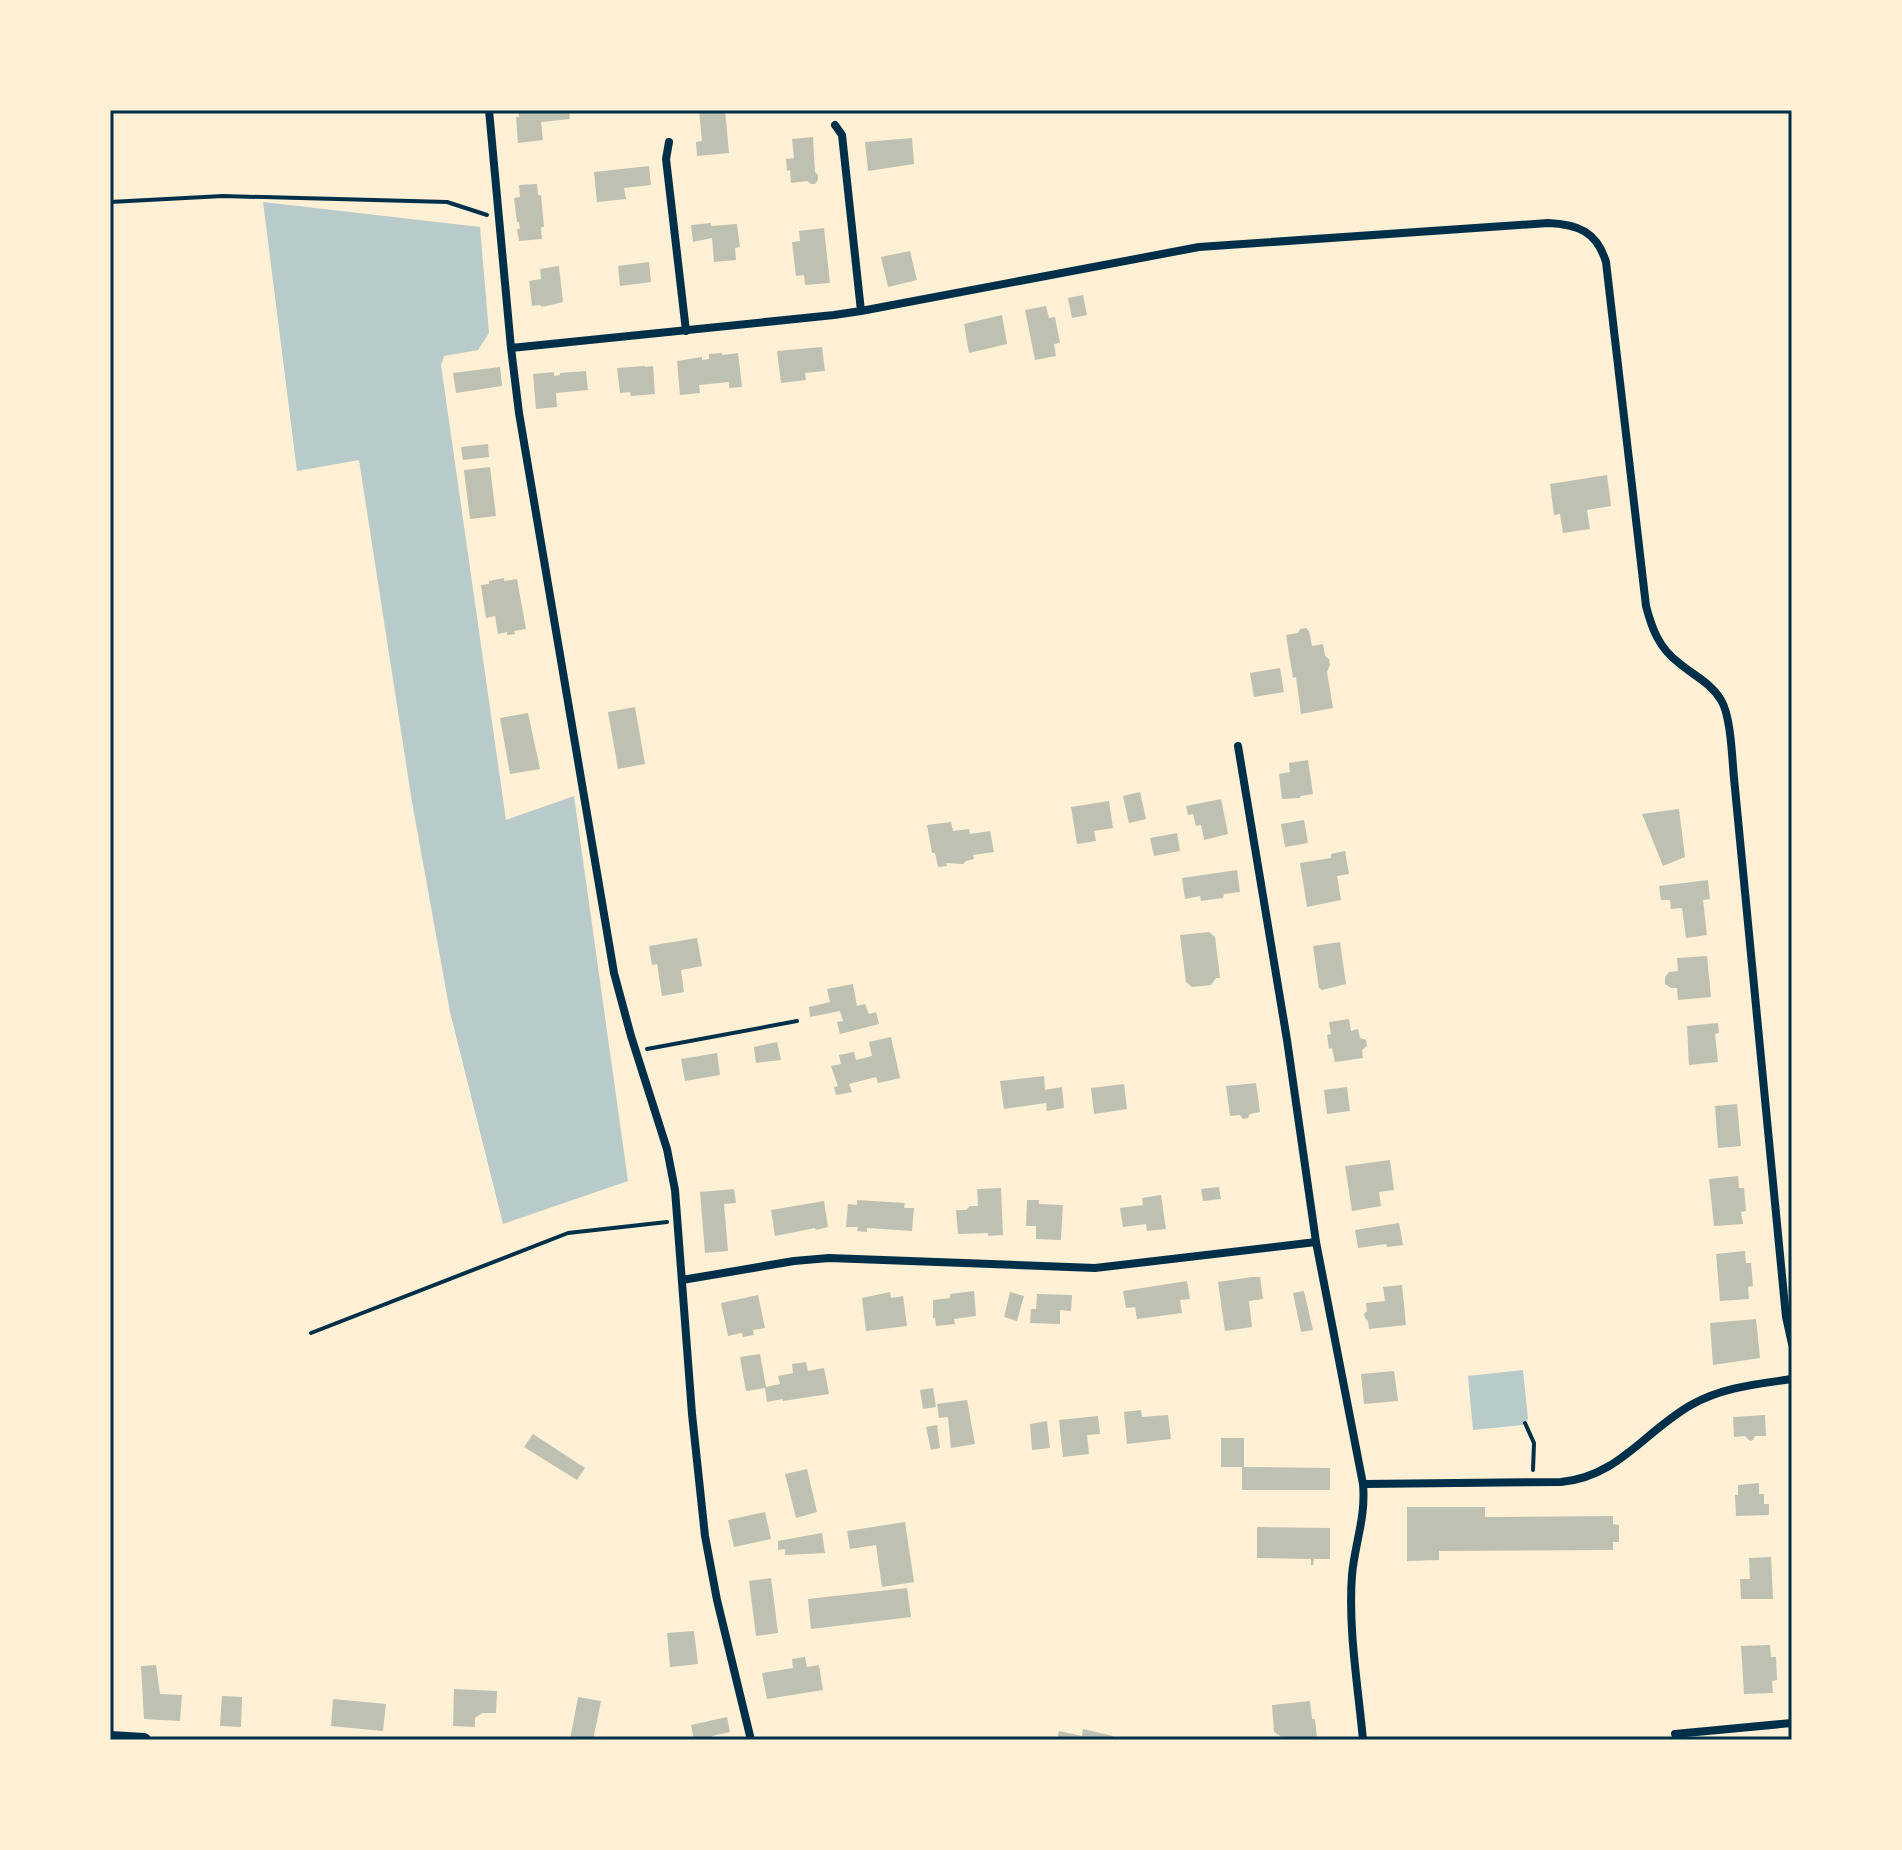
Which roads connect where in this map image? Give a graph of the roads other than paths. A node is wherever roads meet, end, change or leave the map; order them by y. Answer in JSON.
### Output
{"nodes":[{"id":1,"x":489,"y":110,"type":"edge"},
{"id":2,"x":835,"y":125,"type":"dead end"},
{"id":3,"x":669,"y":142,"type":"dead end"},
{"id":4,"x":861,"y":311,"type":"junction"},
{"id":5,"x":686,"y":331,"type":"junction"},
{"id":6,"x":511,"y":348,"type":"junction"},
{"id":7,"x":1238,"y":746,"type":"dead end"},
{"id":8,"x":1316,"y":1242,"type":"junction"},
{"id":9,"x":682,"y":1280,"type":"junction"},
{"id":10,"x":1792,"y":1344,"type":"edge"},
{"id":11,"x":1792,"y":1379,"type":"edge"},
{"id":12,"x":1363,"y":1484,"type":"junction"},
{"id":13,"x":1792,"y":1723,"type":"edge"},
{"id":14,"x":1675,"y":1734,"type":"dead end"},
{"id":15,"x":110,"y":1738,"type":"edge"},
{"id":16,"x":144,"y":1740,"type":"edge"},
{"id":17,"x":751,"y":1740,"type":"edge"},
{"id":18,"x":1363,"y":1740,"type":"edge"}],
"edges":[{"from":1,"to":6,"type":"street"},
{"from":2,"to":4,"type":"street"},
{"from":3,"to":5,"type":"street"},
{"from":4,"to":5,"type":"street"},
{"from":4,"to":10,"type":"street"},
{"from":5,"to":6,"type":"street"},
{"from":6,"to":9,"type":"street"},
{"from":7,"to":8,"type":"street"},
{"from":8,"to":9,"type":"street"},
{"from":8,"to":12,"type":"street"},
{"from":9,"to":17,"type":"street"},
{"from":11,"to":12,"type":"street"},
{"from":12,"to":18,"type":"street"},
{"from":13,"to":14,"type":"street"},
{"from":15,"to":16,"type":"street"}]}
